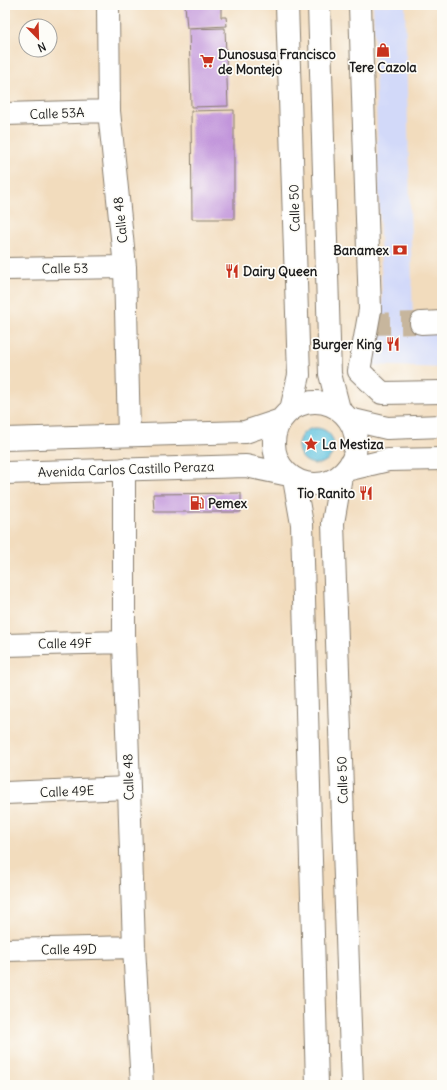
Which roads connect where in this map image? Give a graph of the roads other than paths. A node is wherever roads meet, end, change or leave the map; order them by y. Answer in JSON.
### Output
{"nodes":[{"id":1,"x":108,"y":5,"type":"edge"},
{"id":2,"x":288,"y":5,"type":"edge"},
{"id":3,"x":319,"y":5,"type":"edge"},
{"id":4,"x":360,"y":5,"type":"edge"},
{"id":5,"x":109,"y":111,"type":"junction"},
{"id":6,"x":5,"y":114,"type":"edge"},
{"id":7,"x":125,"y":267,"type":"junction"},
{"id":8,"x":5,"y":269,"type":"edge"},
{"id":9,"x":442,"y":392,"type":"edge"},
{"id":10,"x":344,"y":414,"type":"junction"},
{"id":11,"x":286,"y":415,"type":"junction"},
{"id":12,"x":442,"y":426,"type":"edge"},
{"id":13,"x":129,"y":435,"type":"junction"},
{"id":14,"x":5,"y":439,"type":"edge"},
{"id":15,"x":442,"y":459,"type":"edge"},
{"id":16,"x":124,"y":469,"type":"junction"},
{"id":17,"x":5,"y":473,"type":"edge"},
{"id":18,"x":344,"y":473,"type":"junction"},
{"id":19,"x":291,"y":477,"type":"junction"},
{"id":20,"x":124,"y":642,"type":"junction"},
{"id":21,"x":5,"y":645,"type":"edge"},
{"id":22,"x":128,"y":788,"type":"junction"},
{"id":23,"x":5,"y":793,"type":"edge"},
{"id":24,"x":134,"y":947,"type":"junction"},
{"id":25,"x":5,"y":950,"type":"edge"},
{"id":26,"x":142,"y":1085,"type":"edge"},
{"id":27,"x":317,"y":1085,"type":"edge"},
{"id":28,"x":352,"y":1085,"type":"edge"}],
"edges":[{"from":1,"to":5,"type":"main road","name":"Calle 48"},
{"from":2,"to":11,"type":"main road","name":"Calle 50"},
{"from":3,"to":10,"type":"main road"},
{"from":4,"to":9,"type":"main road"},
{"from":5,"to":6,"type":"main road","name":"Calle 53A"},
{"from":5,"to":7,"type":"main road","name":"Calle 48"},
{"from":7,"to":8,"type":"main road","name":"Calle 53"},
{"from":7,"to":13,"type":"main road","name":"Calle 48"},
{"from":10,"to":11,"type":"main road"},
{"from":10,"to":12,"type":"main road"},
{"from":10,"to":18,"type":"main road"},
{"from":11,"to":13,"type":"main road"},
{"from":11,"to":19,"type":"main road"},
{"from":13,"to":14,"type":"main road"},
{"from":15,"to":18,"type":"main road"},
{"from":16,"to":17,"type":"main road","name":"Avenida Carlos Castillo Peraza"},
{"from":16,"to":19,"type":"main road","name":"Avenida Carlos Castillo Peraza"},
{"from":16,"to":20,"type":"main road","name":"Calle 48"},
{"from":18,"to":19,"type":"main road"},
{"from":18,"to":28,"type":"main road","name":"Calle 50"},
{"from":19,"to":27,"type":"main road"},
{"from":20,"to":21,"type":"main road","name":"Calle 49F"},
{"from":20,"to":22,"type":"main road","name":"Calle 48"},
{"from":22,"to":23,"type":"main road","name":"Calle 49E"},
{"from":22,"to":24,"type":"main road","name":"Calle 48"},
{"from":24,"to":25,"type":"main road","name":"Calle 49D"},
{"from":24,"to":26,"type":"main road","name":"Calle 48"}]}
